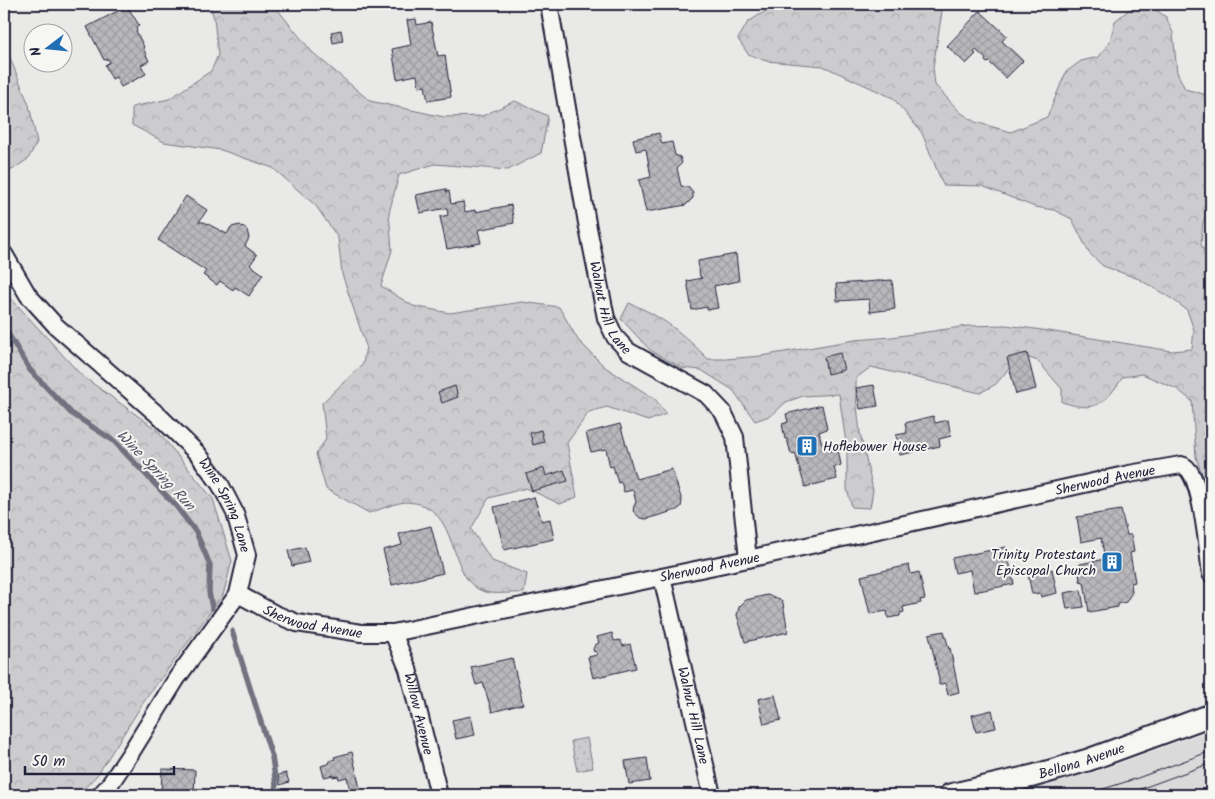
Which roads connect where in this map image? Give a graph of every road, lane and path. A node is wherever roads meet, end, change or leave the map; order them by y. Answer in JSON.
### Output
{"nodes":[{"id":1,"x":549,"y":4,"type":"edge"},
{"id":2,"x":4,"y":254,"type":"edge"},
{"id":3,"x":748,"y":559,"type":"junction"},
{"id":4,"x":1211,"y":574,"type":"edge"},
{"id":5,"x":662,"y":577,"type":"junction"},
{"id":6,"x":238,"y":594,"type":"junction"},
{"id":7,"x":393,"y":633,"type":"junction"},
{"id":8,"x":1211,"y":714,"type":"edge"},
{"id":9,"x":100,"y":795,"type":"edge"},
{"id":10,"x":439,"y":795,"type":"edge"},
{"id":11,"x":712,"y":795,"type":"edge"},
{"id":12,"x":950,"y":795,"type":"edge"}],
"edges":[{"from":1,"to":3,"type":"street","name":"Walnut Hill Lane"},
{"from":2,"to":6,"type":"street","name":"Wine Spring Lane"},
{"from":3,"to":4,"type":"street","name":"Sherwood Avenue"},
{"from":3,"to":5,"type":"street","name":"Sherwood Avenue"},
{"from":5,"to":7,"type":"street","name":"Sherwood Avenue"},
{"from":5,"to":11,"type":"street","name":"Walnut Hill Lane"},
{"from":6,"to":7,"type":"street","name":"Sherwood Avenue"},
{"from":6,"to":9,"type":"street","name":"Wine Spring Lane"},
{"from":7,"to":10,"type":"street","name":"Willow Avenue"},
{"from":8,"to":12,"type":"street","name":"Bellona Avenue"}]}
